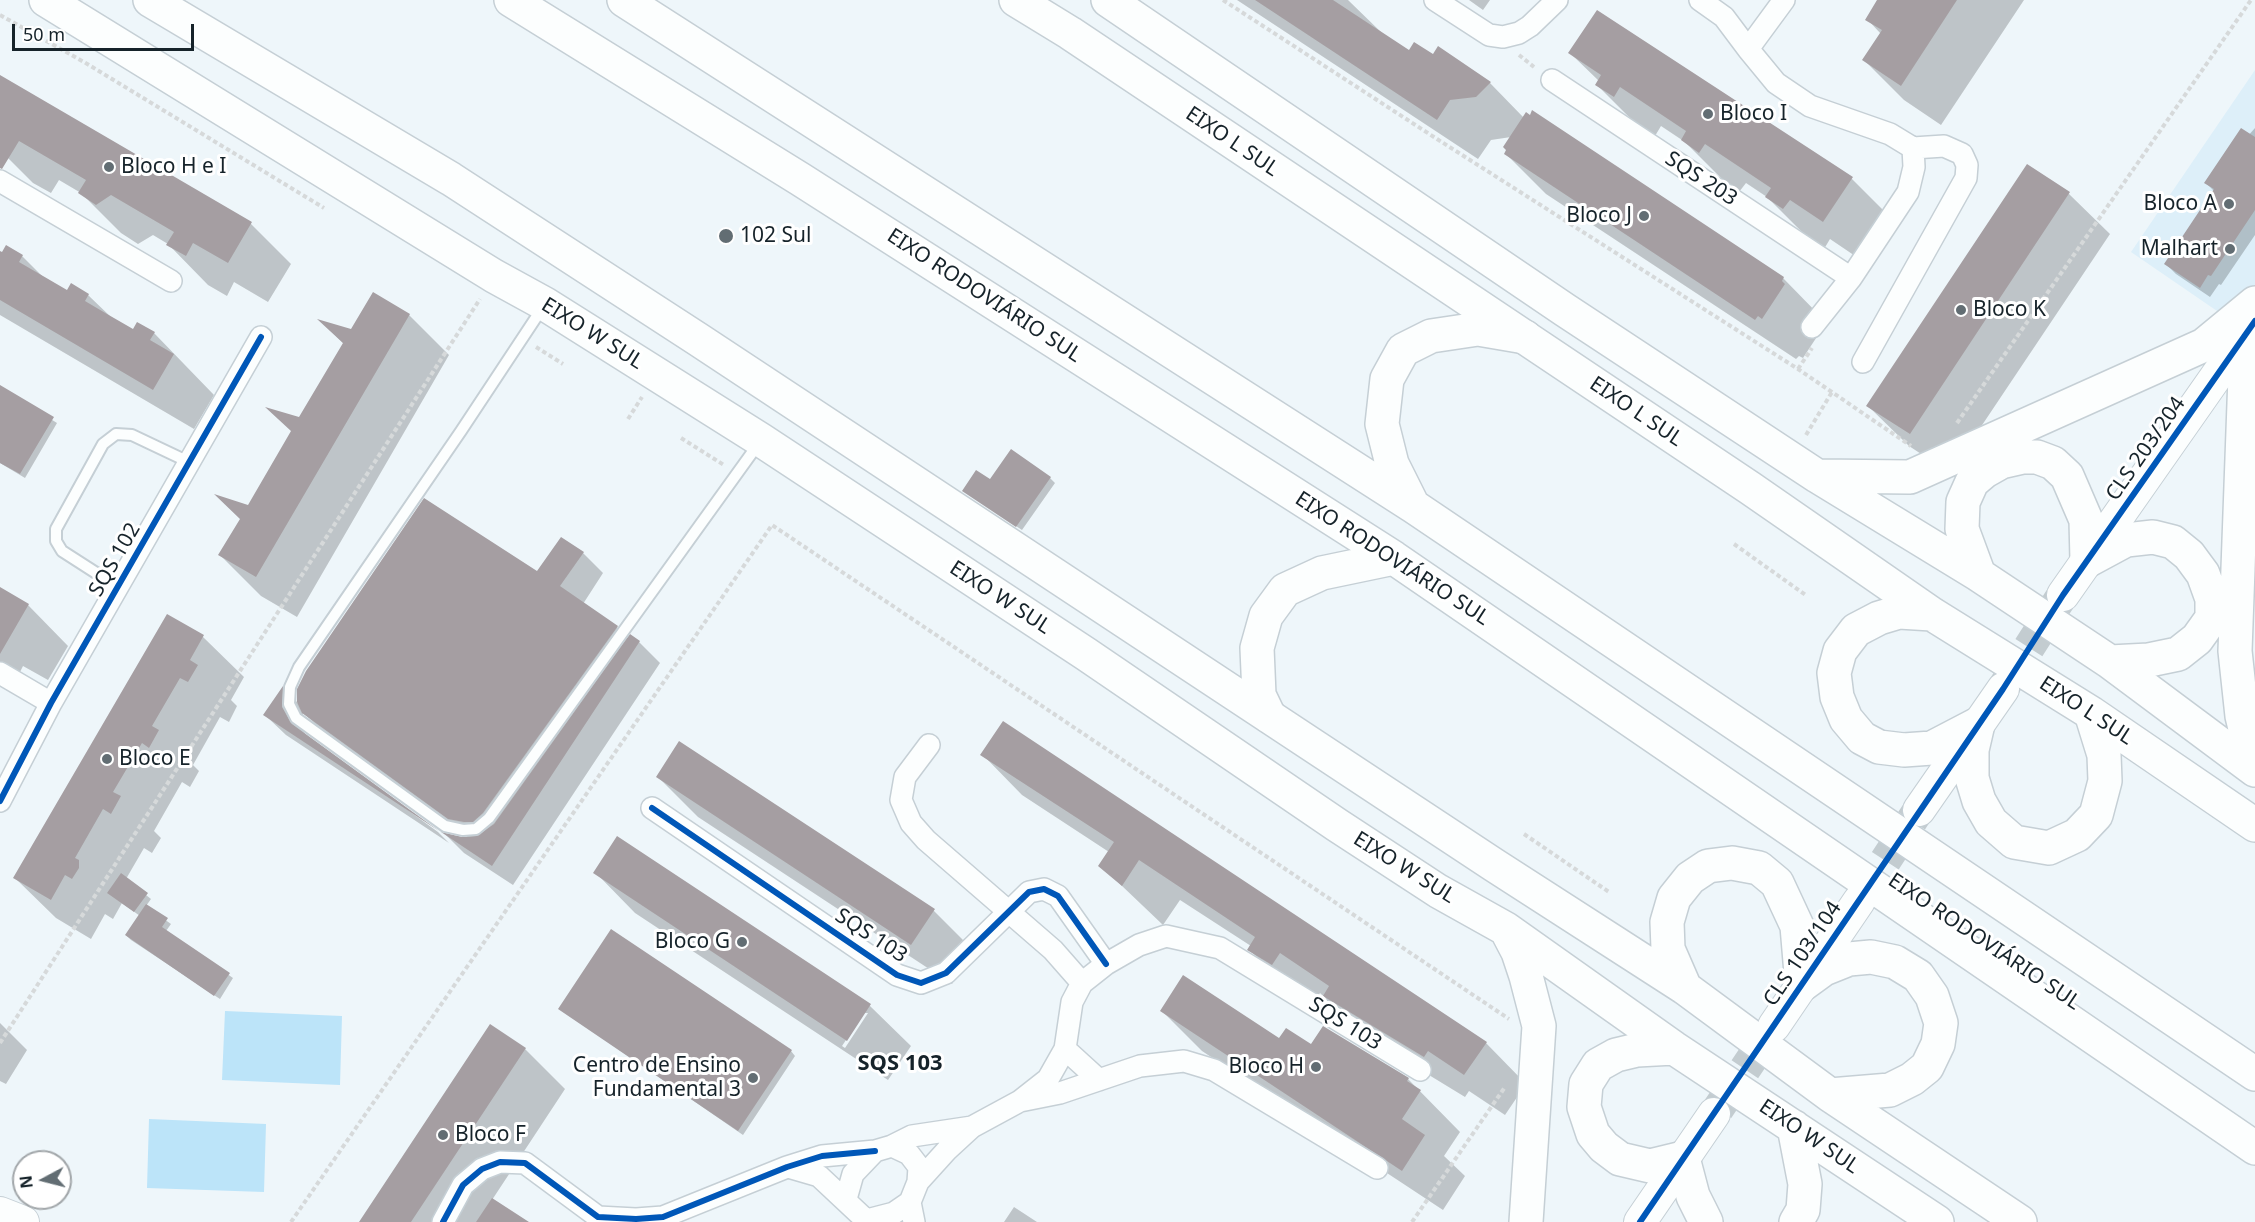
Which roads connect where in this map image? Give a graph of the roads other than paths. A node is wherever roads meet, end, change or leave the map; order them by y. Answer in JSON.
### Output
{"nodes":[{"id":1,"x":46,"y":0,"type":"edge"},
{"id":2,"x":150,"y":0,"type":"edge"},
{"id":3,"x":511,"y":0,"type":"edge"},
{"id":4,"x":624,"y":0,"type":"edge"},
{"id":5,"x":1016,"y":0,"type":"edge"},
{"id":6,"x":1108,"y":0,"type":"edge"},
{"id":7,"x":1435,"y":0,"type":"edge"},
{"id":8,"x":1557,"y":0,"type":"edge"},
{"id":9,"x":1700,"y":0,"type":"edge"},
{"id":10,"x":1784,"y":0,"type":"edge"},
{"id":11,"x":1748,"y":49,"type":"junction"},
{"id":12,"x":1552,"y":80,"type":"road end"},
{"id":13,"x":1913,"y":148,"type":"junction"},
{"id":14,"x":0,"y":181,"type":"edge"},
{"id":15,"x":1851,"y":278,"type":"junction"},
{"id":16,"x":171,"y":281,"type":"dead end"},
{"id":17,"x":2255,"y":303,"type":"edge"},
{"id":18,"x":545,"y":304,"type":"junction"},
{"id":19,"x":2255,"y":321,"type":"edge"},
{"id":20,"x":1813,"y":336,"type":"road end"},
{"id":21,"x":261,"y":337,"type":"dead end"},
{"id":22,"x":1525,"y":337,"type":"junction"},
{"id":23,"x":2255,"y":351,"type":"edge"},
{"id":24,"x":1863,"y":362,"type":"dead end"},
{"id":25,"x":761,"y":440,"type":"junction"},
{"id":26,"x":191,"y":463,"type":"junction"},
{"id":27,"x":1817,"y":476,"type":"junction"},
{"id":28,"x":1413,"y":506,"type":"junction"},
{"id":29,"x":1394,"y":558,"type":"junction"},
{"id":30,"x":2087,"y":561,"type":"junction"},
{"id":31,"x":1978,"y":575,"type":"junction"},
{"id":32,"x":118,"y":587,"type":"junction"},
{"id":33,"x":2063,"y":595,"type":"tunnel mouth"},
{"id":34,"x":1932,"y":614,"type":"junction"},
{"id":35,"x":2110,"y":662,"type":"junction"},
{"id":36,"x":0,"y":673,"type":"edge"},
{"id":37,"x":2002,"y":689,"type":"tunnel mouth"},
{"id":38,"x":51,"y":703,"type":"junction"},
{"id":39,"x":2091,"y":713,"type":"junction"},
{"id":40,"x":1269,"y":716,"type":"junction"},
{"id":41,"x":1978,"y":724,"type":"junction"},
{"id":42,"x":929,"y":744,"type":"dead end"},
{"id":43,"x":2255,"y":770,"type":"edge"},
{"id":44,"x":0,"y":801,"type":"edge"},
{"id":45,"x":652,"y":808,"type":"dead end"},
{"id":46,"x":1919,"y":810,"type":"tunnel mouth"},
{"id":47,"x":2255,"y":825,"type":"edge"},
{"id":48,"x":1860,"y":901,"type":"tunnel mouth"},
{"id":49,"x":1008,"y":911,"type":"junction"},
{"id":50,"x":1506,"y":929,"type":"junction"},
{"id":51,"x":1106,"y":964,"type":"junction"},
{"id":52,"x":1082,"y":983,"type":"junction"},
{"id":53,"x":1802,"y":986,"type":"junction"},
{"id":54,"x":1685,"y":988,"type":"junction"},
{"id":55,"x":1774,"y":1026,"type":"tunnel mouth"},
{"id":56,"x":1674,"y":1048,"type":"junction"},
{"id":57,"x":1065,"y":1049,"type":"junction"},
{"id":58,"x":1420,"y":1070,"type":"dead end"},
{"id":59,"x":2255,"y":1074,"type":"edge"},
{"id":60,"x":1099,"y":1080,"type":"junction"},
{"id":61,"x":1830,"y":1095,"type":"junction"},
{"id":62,"x":1020,"y":1101,"type":"junction"},
{"id":63,"x":1714,"y":1114,"type":"tunnel mouth"},
{"id":64,"x":972,"y":1127,"type":"junction"},
{"id":65,"x":1794,"y":1127,"type":"junction"},
{"id":66,"x":884,"y":1148,"type":"junction"},
{"id":67,"x":2255,"y":1148,"type":"edge"},
{"id":68,"x":1683,"y":1158,"type":"junction"},
{"id":69,"x":788,"y":1167,"type":"junction"},
{"id":70,"x":1377,"y":1168,"type":"dead end"},
{"id":71,"x":918,"y":1182,"type":"junction"},
{"id":72,"x":846,"y":1199,"type":"junction"},
{"id":73,"x":912,"y":1212,"type":"edge"},
{"id":74,"x":0,"y":1213,"type":"edge"},
{"id":75,"x":867,"y":1221,"type":"edge"},
{"id":76,"x":23,"y":1222,"type":"edge"},
{"id":77,"x":443,"y":1222,"type":"edge"},
{"id":78,"x":1526,"y":1222,"type":"edge"},
{"id":79,"x":1640,"y":1222,"type":"edge"},
{"id":80,"x":1706,"y":1222,"type":"edge"},
{"id":81,"x":1796,"y":1222,"type":"edge"},
{"id":82,"x":1937,"y":1222,"type":"edge"},
{"id":83,"x":2020,"y":1222,"type":"edge"}],
"edges":[{"from":1,"to":18,"type":"main road","name":"EIXO W SUL"},
{"from":2,"to":40,"type":"main road"},
{"from":3,"to":29,"type":"main road","name":"EIXO RODOVIÁRIO SUL"},
{"from":4,"to":28,"type":"main road","name":"EIXO RODOVIÁRIO SUL"},
{"from":5,"to":22,"type":"main road","name":"EIXO L SUL"},
{"from":6,"to":27,"type":"main road"},
{"from":7,"to":8,"type":"street"},
{"from":9,"to":11,"type":"street"},
{"from":10,"to":11,"type":"street"},
{"from":11,"to":13,"type":"street"},
{"from":12,"to":15,"type":"street","name":"SQS 203"},
{"from":13,"to":15,"type":"street"},
{"from":13,"to":24,"type":"street"},
{"from":14,"to":16,"type":"street"},
{"from":15,"to":20,"type":"street"},
{"from":17,"to":27,"type":"main road"},
{"from":18,"to":25,"type":"main road","name":"EIXO W SUL"},
{"from":18,"to":25,"type":"lane"},
{"from":19,"to":30,"type":"street","name":"CLS 203/204"},
{"from":21,"to":26,"type":"street","name":"SQS 102"},
{"from":22,"to":28,"type":"main road"},
{"from":22,"to":34,"type":"main road","name":"EIXO L SUL"},
{"from":23,"to":43,"type":"main road"},
{"from":25,"to":50,"type":"main road","name":"EIXO W SUL"},
{"from":26,"to":32,"type":"street","name":"SQS 102"},
{"from":26,"to":32,"type":"lane"},
{"from":27,"to":31,"type":"main road"},
{"from":28,"to":59,"type":"main road","name":"EIXO RODOVIÁRIO SUL"},
{"from":29,"to":40,"type":"main road"},
{"from":29,"to":67,"type":"main road","name":"EIXO RODOVIÁRIO SUL"},
{"from":30,"to":31,"type":"main road"},
{"from":30,"to":33,"type":"street","name":"CLS 203/204"},
{"from":30,"to":35,"type":"main road"},
{"from":31,"to":35,"type":"main road"},
{"from":32,"to":38,"type":"street","name":"SQS 102"},
{"from":34,"to":39,"type":"main road","name":"EIXO L SUL"},
{"from":34,"to":41,"type":"main road"},
{"from":35,"to":43,"type":"main road"},
{"from":36,"to":38,"type":"street"},
{"from":37,"to":41,"type":"street"},
{"from":38,"to":44,"type":"street","name":"SQS 102"},
{"from":39,"to":41,"type":"main road"},
{"from":39,"to":47,"type":"main road","name":"EIXO L SUL"},
{"from":40,"to":54,"type":"main road"},
{"from":41,"to":46,"type":"street"},
{"from":42,"to":49,"type":"street"},
{"from":45,"to":49,"type":"street","name":"SQS 103"},
{"from":48,"to":53,"type":"street","name":"CLS 103/104"},
{"from":49,"to":51,"type":"street","name":"SQS 103"},
{"from":49,"to":52,"type":"street"},
{"from":50,"to":56,"type":"main road","name":"EIXO W SUL"},
{"from":50,"to":78,"type":"main road"},
{"from":51,"to":52,"type":"street","name":"SQS 103"},
{"from":51,"to":58,"type":"street","name":"SQS 103"},
{"from":52,"to":57,"type":"street","name":"SQS 103"},
{"from":53,"to":54,"type":"main road"},
{"from":53,"to":55,"type":"street","name":"CLS 103/104"},
{"from":53,"to":61,"type":"main road"},
{"from":54,"to":61,"type":"main road"},
{"from":56,"to":65,"type":"main road","name":"EIXO W SUL"},
{"from":56,"to":68,"type":"main road"},
{"from":57,"to":60,"type":"street"},
{"from":57,"to":62,"type":"street","name":"SQS 103"},
{"from":60,"to":62,"type":"street","name":"SQS 103"},
{"from":60,"to":70,"type":"street","name":"SQS 103"},
{"from":61,"to":83,"type":"main road"},
{"from":62,"to":64,"type":"street","name":"SQS 103"},
{"from":63,"to":68,"type":"street"},
{"from":64,"to":66,"type":"street","name":"SQS 103"},
{"from":64,"to":71,"type":"street","name":"SQS 103"},
{"from":65,"to":81,"type":"main road"},
{"from":65,"to":82,"type":"main road","name":"EIXO W SUL"},
{"from":66,"to":69,"type":"street","name":"SQS 103"},
{"from":66,"to":71,"type":"street"},
{"from":66,"to":72,"type":"street","name":"SQS 103"},
{"from":68,"to":79,"type":"street"},
{"from":68,"to":80,"type":"main road"},
{"from":69,"to":72,"type":"street","name":"SQS 103"},
{"from":69,"to":77,"type":"street","name":"SQS 103"},
{"from":71,"to":73,"type":"street","name":"SQS 103"},
{"from":72,"to":75,"type":"street","name":"SQS 103"},
{"from":73,"to":75,"type":"street","name":"SQS 103"},
{"from":74,"to":76,"type":"street"}]}
